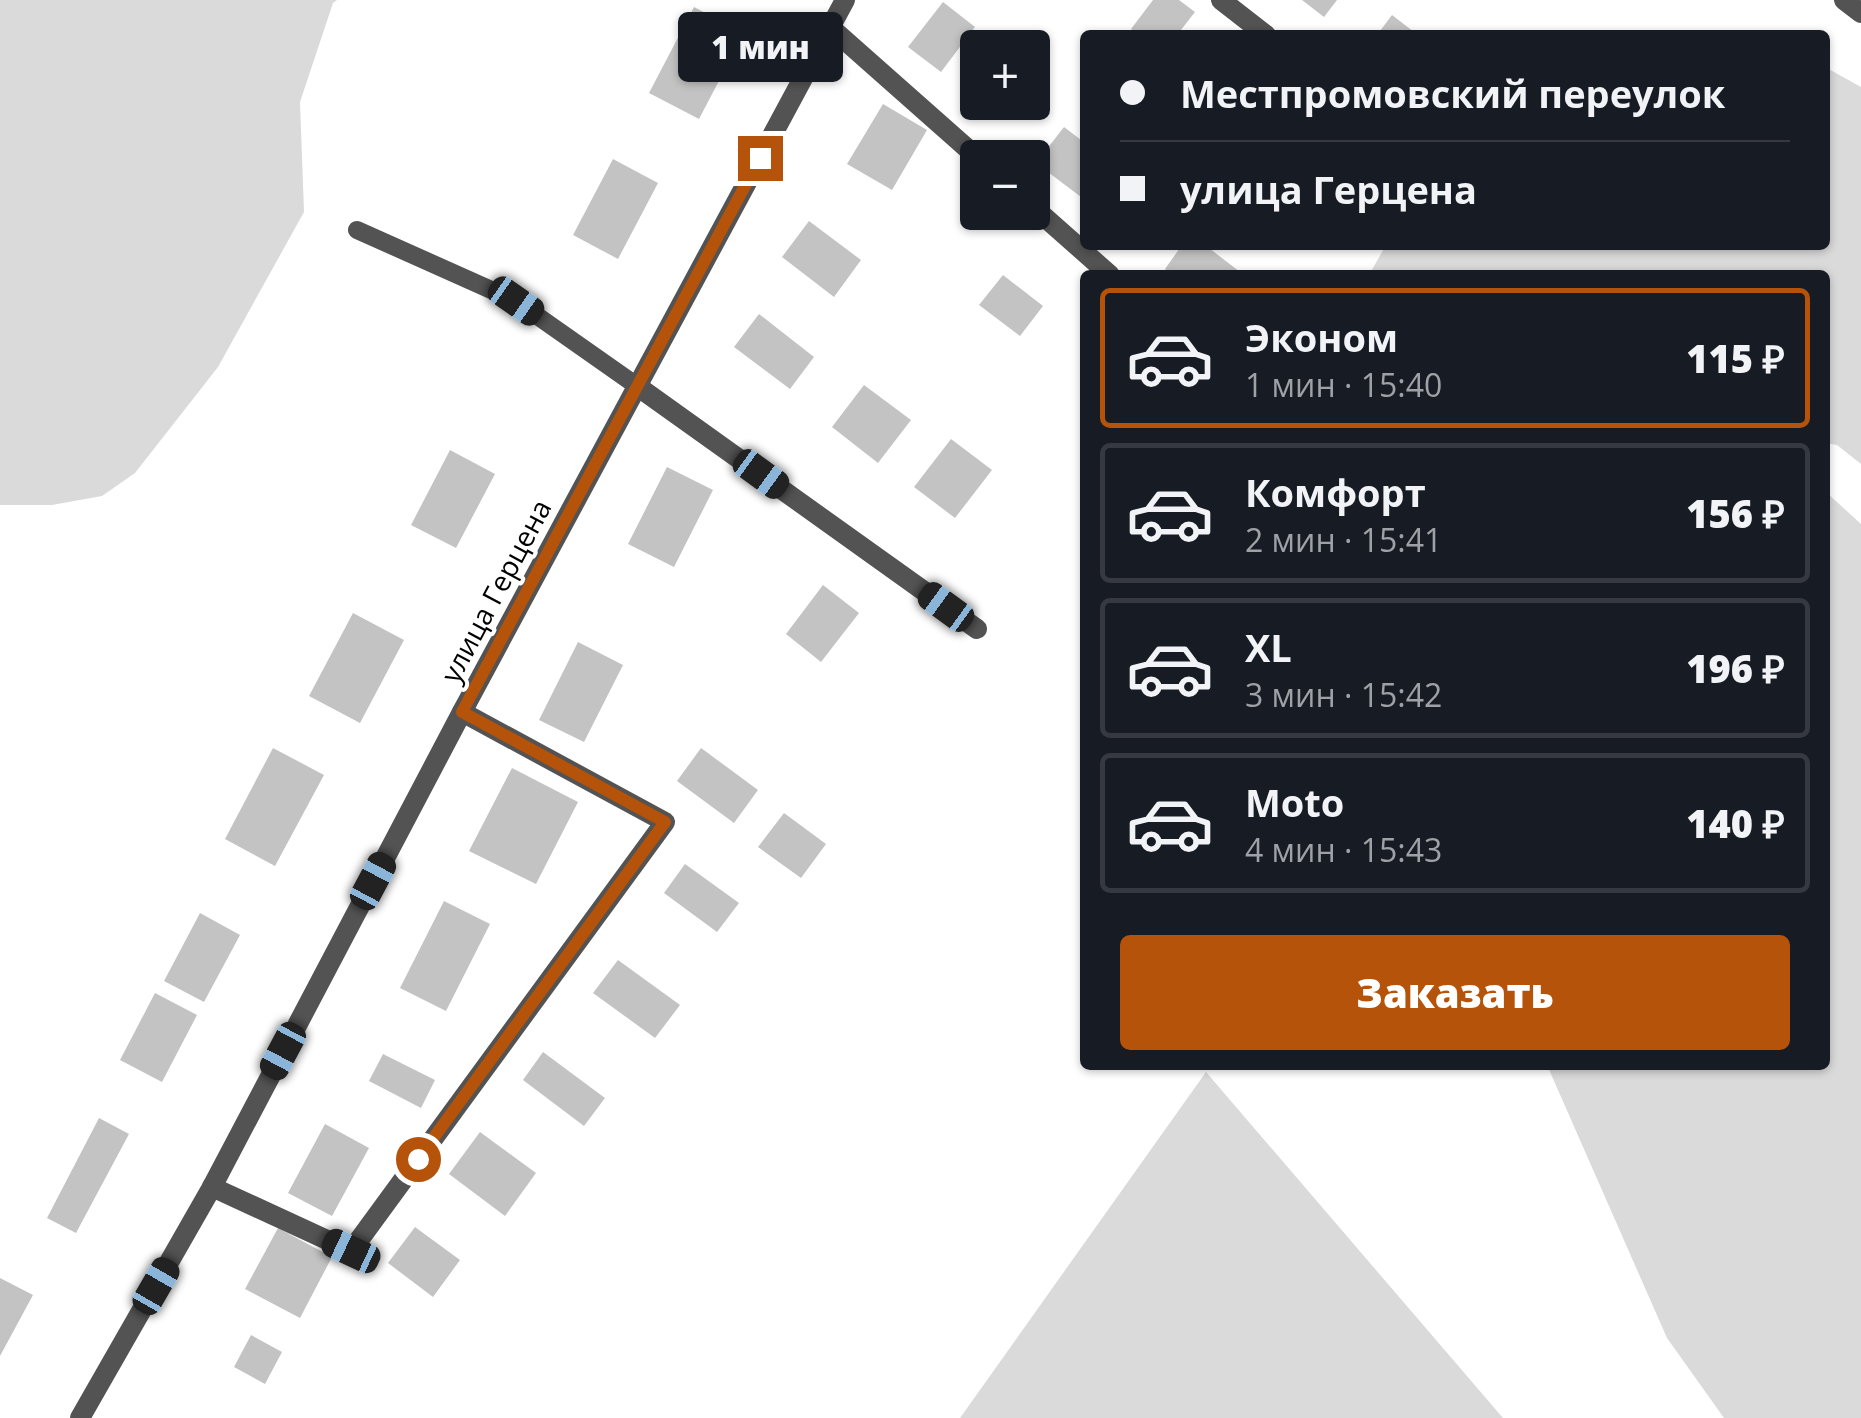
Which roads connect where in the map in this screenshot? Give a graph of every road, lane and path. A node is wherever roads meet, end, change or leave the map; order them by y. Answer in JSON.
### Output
{"nodes":[{"id":1,"x":845,"y":0,"type":"edge"},
{"id":2,"x":1221,"y":0,"type":"edge"},
{"id":3,"x":1844,"y":0,"type":"edge"},
{"id":4,"x":1861,"y":13,"type":"edge"},
{"id":5,"x":830,"y":27,"type":"junction"},
{"id":6,"x":1260,"y":30,"type":"edge"},
{"id":7,"x":960,"y":142,"type":"edge"},
{"id":8,"x":1050,"y":222,"type":"edge"},
{"id":9,"x":357,"y":230,"type":"dead end"},
{"id":10,"x":1080,"y":248,"type":"edge"},
{"id":11,"x":1082,"y":250,"type":"edge"},
{"id":12,"x":1104,"y":270,"type":"edge"},
{"id":13,"x":637,"y":386,"type":"junction"},
{"id":14,"x":978,"y":629,"type":"dead end"},
{"id":15,"x":462,"y":712,"type":"junction"},
{"id":16,"x":212,"y":1187,"type":"junction"},
{"id":17,"x":80,"y":1418,"type":"edge"}],
"edges":[{"from":1,"to":5,"type":"street","name":"улица Герцена"},
{"from":2,"to":6,"type":"street"},
{"from":3,"to":4,"type":"street"},
{"from":5,"to":7,"type":"street"},
{"from":5,"to":13,"type":"street","name":"улица Герцена"},
{"from":8,"to":10,"type":"street"},
{"from":9,"to":13,"type":"lane"},
{"from":11,"to":12,"type":"street"},
{"from":13,"to":14,"type":"street"},
{"from":13,"to":15,"type":"street","name":"улица Герцена"},
{"from":15,"to":16,"type":"street","name":"улица Герцена"},
{"from":15,"to":16,"type":"street"},
{"from":16,"to":17,"type":"street","name":"улица Герцена"}]}
